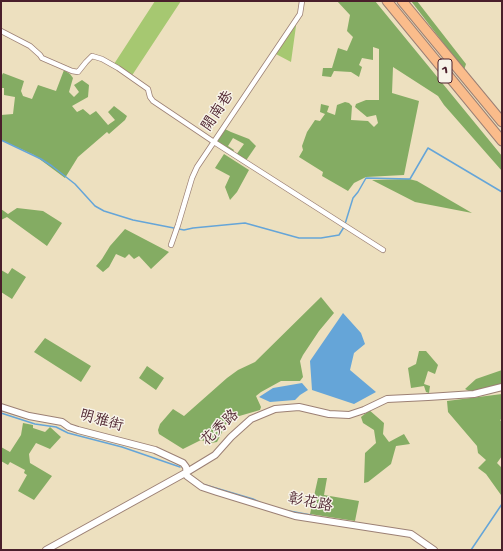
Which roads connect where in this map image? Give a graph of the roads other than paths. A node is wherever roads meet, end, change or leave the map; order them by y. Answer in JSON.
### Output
{"nodes":[{"id":1,"x":302,"y":1,"type":"edge"},
{"id":2,"x":387,"y":1,"type":"edge"},
{"id":3,"x":402,"y":1,"type":"edge"},
{"id":4,"x":1,"y":31,"type":"edge"},
{"id":5,"x":502,"y":122,"type":"edge"},
{"id":6,"x":502,"y":141,"type":"edge"},
{"id":7,"x":214,"y":142,"type":"junction"},
{"id":8,"x":171,"y":245,"type":"dead end"},
{"id":9,"x":383,"y":250,"type":"dead end"},
{"id":10,"x":502,"y":387,"type":"edge"},
{"id":11,"x":1,"y":407,"type":"edge"},
{"id":12,"x":187,"y":472,"type":"junction"},
{"id":13,"x":46,"y":550,"type":"edge"},
{"id":14,"x":434,"y":550,"type":"edge"}],
"edges":[{"from":1,"to":7,"type":"street","name":"開南巷"},
{"from":2,"to":6,"type":"highway","number":"1"},
{"from":3,"to":5,"type":"highway","number":"1"},
{"from":4,"to":7,"type":"street"},
{"from":7,"to":8,"type":"street","name":"開南巷"},
{"from":7,"to":9,"type":"street"},
{"from":10,"to":12,"type":"street","name":"花秀路"},
{"from":11,"to":12,"type":"street","name":"明雅街"},
{"from":12,"to":13,"type":"street","name":"花秀路"},
{"from":12,"to":14,"type":"street","name":"彰花路"}]}
